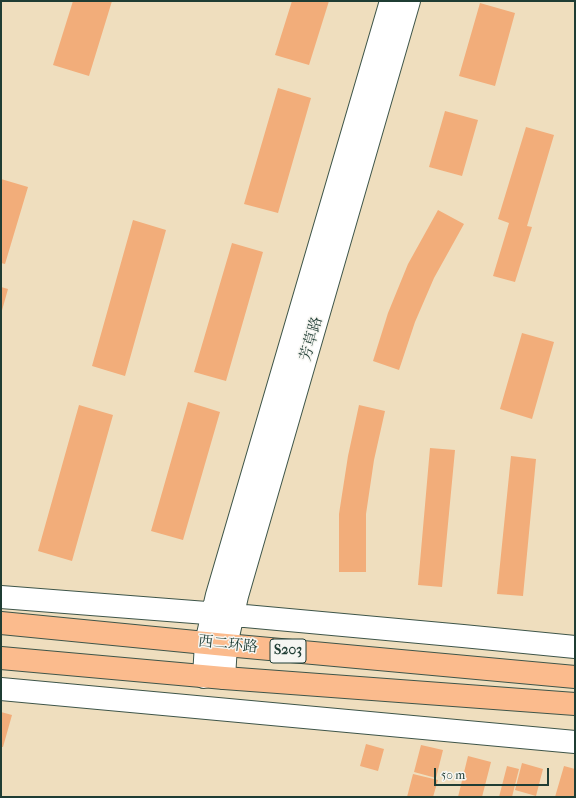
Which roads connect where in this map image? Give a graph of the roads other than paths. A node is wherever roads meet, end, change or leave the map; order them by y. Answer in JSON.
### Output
{"nodes":[{"id":1,"x":391,"y":1,"type":"edge"},
{"id":2,"x":409,"y":1,"type":"edge"},
{"id":3,"x":1,"y":597,"type":"edge"},
{"id":4,"x":223,"y":614,"type":"junction"},
{"id":5,"x":1,"y":623,"type":"edge"},
{"id":6,"x":216,"y":644,"type":"junction"},
{"id":7,"x":575,"y":647,"type":"edge"},
{"id":8,"x":1,"y":658,"type":"edge"},
{"id":9,"x":214,"y":677,"type":"junction"},
{"id":10,"x":575,"y":677,"type":"edge"},
{"id":11,"x":1,"y":689,"type":"edge"},
{"id":12,"x":575,"y":704,"type":"edge"},
{"id":13,"x":575,"y":742,"type":"edge"}],
"edges":[{"from":1,"to":4,"type":"street","name":"芳草路"},
{"from":2,"to":4,"type":"street","name":"芳草路"},
{"from":3,"to":4,"type":"street"},
{"from":4,"to":6,"type":"street","name":"芳草路"},
{"from":4,"to":7,"type":"street"},
{"from":5,"to":6,"type":"main road","name":"西二环路","number":"S203"},
{"from":6,"to":9,"type":"street","name":"芳草路"},
{"from":6,"to":10,"type":"main road","name":"西二环路","number":"S203"},
{"from":8,"to":9,"type":"main road","number":"S203"},
{"from":9,"to":12,"type":"main road","number":"S203"},
{"from":11,"to":13,"type":"street"}]}
